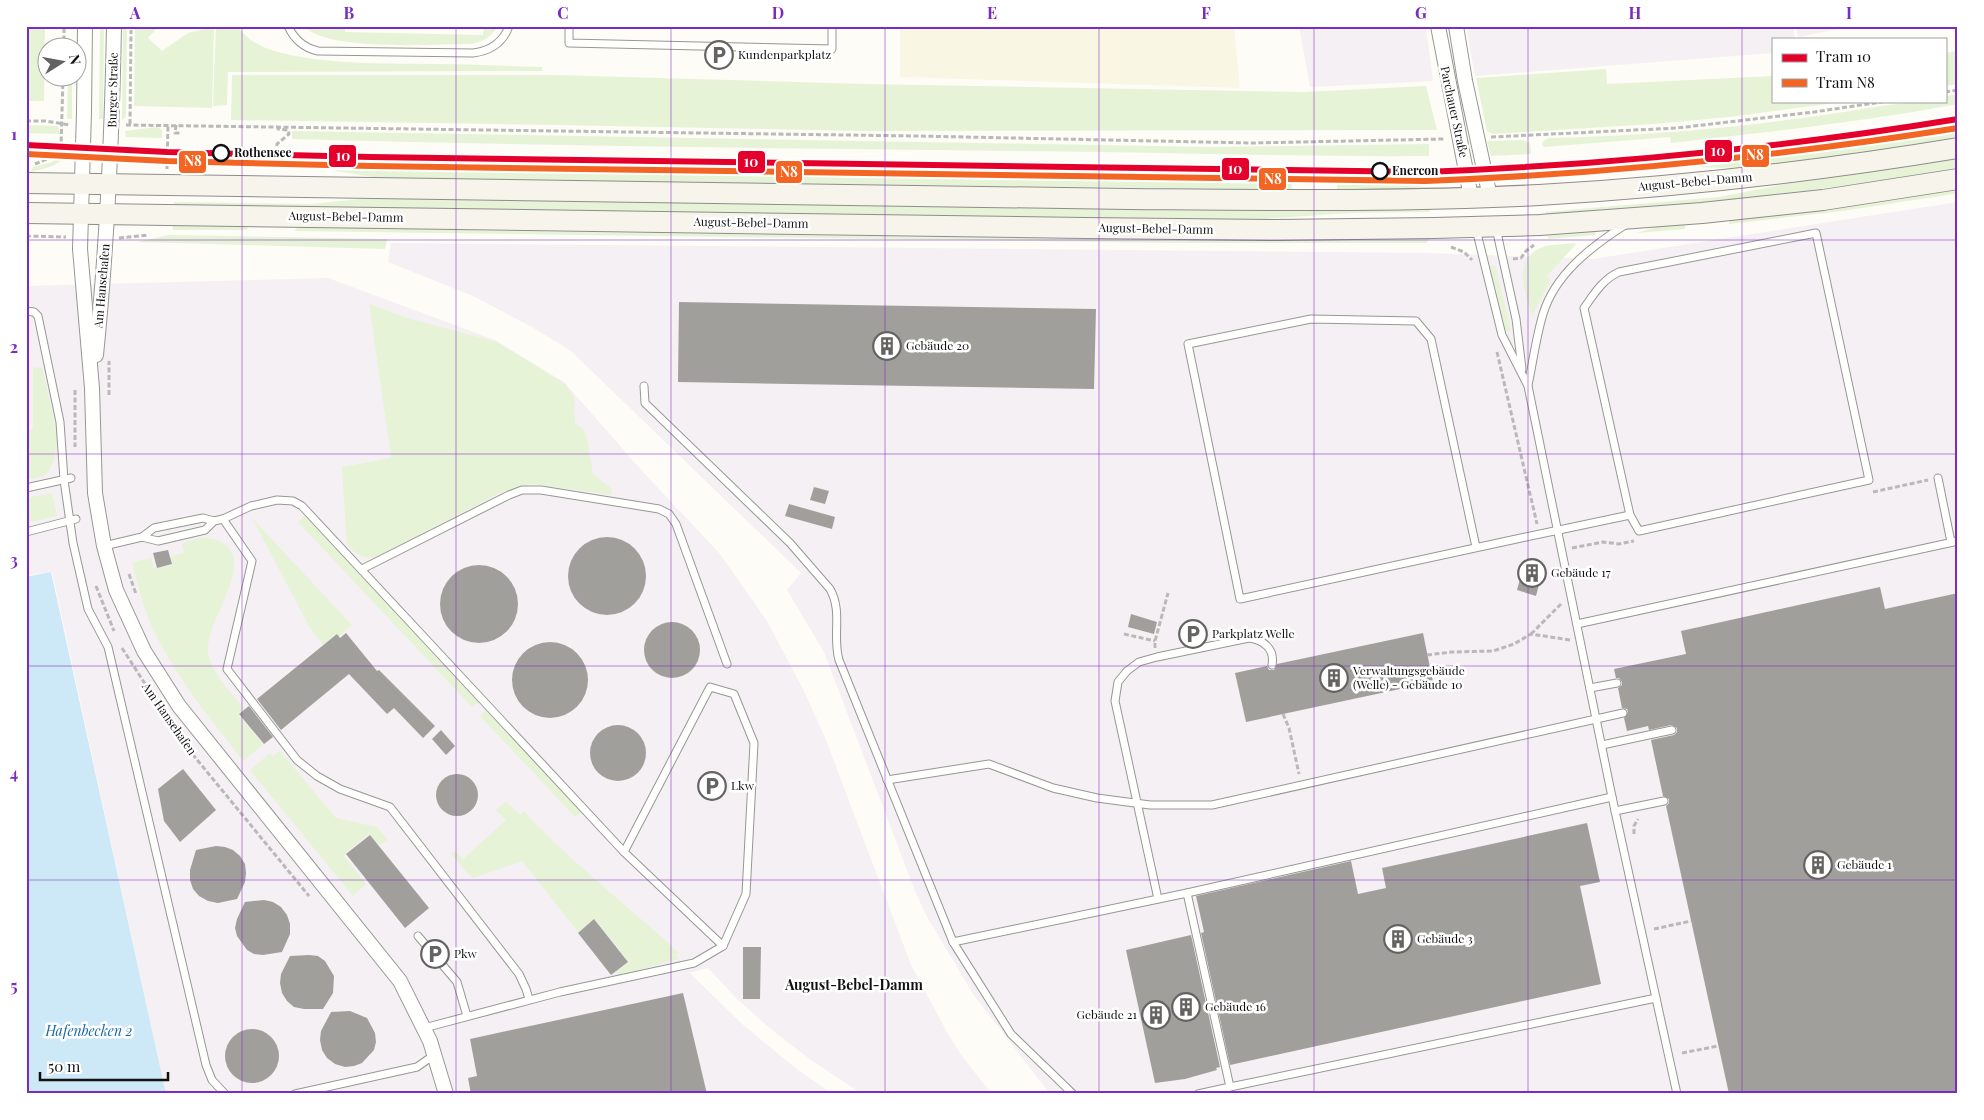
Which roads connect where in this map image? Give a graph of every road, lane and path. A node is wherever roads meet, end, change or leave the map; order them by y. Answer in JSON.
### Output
{"nodes":[{"id":1,"x":84,"y":26,"type":"edge"},
{"id":2,"x":114,"y":26,"type":"edge"},
{"id":3,"x":131,"y":26,"type":"edge"},
{"id":4,"x":288,"y":26,"type":"edge"},
{"id":5,"x":509,"y":26,"type":"edge"},
{"id":6,"x":570,"y":26,"type":"edge"},
{"id":7,"x":832,"y":26,"type":"edge"},
{"id":8,"x":1438,"y":26,"type":"edge"},
{"id":9,"x":1456,"y":26,"type":"edge"},
{"id":10,"x":63,"y":88,"type":"edge"},
{"id":11,"x":1881,"y":102,"type":"edge"},
{"id":12,"x":26,"y":121,"type":"edge"},
{"id":13,"x":130,"y":124,"type":"junction"},
{"id":14,"x":62,"y":125,"type":"junction"},
{"id":15,"x":72,"y":125,"type":"dead end"},
{"id":16,"x":176,"y":125,"type":"junction"},
{"id":17,"x":122,"y":126,"type":"dead end"},
{"id":18,"x":278,"y":127,"type":"junction"},
{"id":19,"x":182,"y":133,"type":"dead end"},
{"id":20,"x":1486,"y":138,"type":"dead end"},
{"id":21,"x":1451,"y":139,"type":"dead end"},
{"id":22,"x":1958,"y":148,"type":"edge"},
{"id":23,"x":176,"y":160,"type":"dead end"},
{"id":24,"x":167,"y":161,"type":"dead end"},
{"id":25,"x":276,"y":161,"type":"dead end"},
{"id":26,"x":29,"y":174,"type":"edge"},
{"id":27,"x":1958,"y":179,"type":"edge"},
{"id":28,"x":82,"y":184,"type":"junction"},
{"id":29,"x":110,"y":184,"type":"junction"},
{"id":30,"x":1481,"y":197,"type":"junction"},
{"id":31,"x":26,"y":214,"type":"edge"},
{"id":32,"x":81,"y":214,"type":"junction"},
{"id":33,"x":108,"y":214,"type":"junction"},
{"id":34,"x":1634,"y":219,"type":"junction"},
{"id":35,"x":1476,"y":227,"type":"junction"},
{"id":36,"x":1496,"y":227,"type":"junction"},
{"id":37,"x":26,"y":236,"type":"edge"},
{"id":38,"x":57,"y":237,"type":"dead end"},
{"id":39,"x":1541,"y":244,"type":"dead end"},
{"id":40,"x":1515,"y":259,"type":"dead end"},
{"id":41,"x":1471,"y":260,"type":"dead end"},
{"id":42,"x":1474,"y":268,"type":"dead end"},
{"id":43,"x":26,"y":311,"type":"edge"},
{"id":44,"x":1496,"y":352,"type":"dead end"},
{"id":45,"x":1523,"y":375,"type":"junction"},
{"id":46,"x":75,"y":382,"type":"dead end"},
{"id":47,"x":644,"y":386,"type":"dead end"},
{"id":48,"x":1528,"y":386,"type":"junction"},
{"id":49,"x":92,"y":388,"type":"junction"},
{"id":50,"x":75,"y":449,"type":"dead end"},
{"id":51,"x":1938,"y":478,"type":"dead end"},
{"id":52,"x":68,"y":479,"type":"junction"},
{"id":53,"x":26,"y":488,"type":"edge"},
{"id":54,"x":1630,"y":515,"type":"junction"},
{"id":55,"x":224,"y":519,"type":"junction"},
{"id":56,"x":73,"y":520,"type":"junction"},
{"id":57,"x":214,"y":521,"type":"junction"},
{"id":58,"x":1557,"y":529,"type":"junction"},
{"id":59,"x":26,"y":532,"type":"edge"},
{"id":60,"x":1540,"y":533,"type":"junction"},
{"id":61,"x":142,"y":537,"type":"junction"},
{"id":62,"x":1955,"y":541,"type":"edge"},
{"id":63,"x":104,"y":546,"type":"junction"},
{"id":64,"x":1476,"y":547,"type":"junction"},
{"id":65,"x":362,"y":569,"type":"junction"},
{"id":66,"x":94,"y":582,"type":"dead end"},
{"id":67,"x":1168,"y":593,"type":"dead end"},
{"id":68,"x":1571,"y":594,"type":"junction"},
{"id":69,"x":1577,"y":624,"type":"junction"},
{"id":70,"x":116,"y":634,"type":"dead end"},
{"id":71,"x":1124,"y":634,"type":"dead end"},
{"id":72,"x":1531,"y":634,"type":"junction"},
{"id":73,"x":1579,"y":639,"type":"junction"},
{"id":74,"x":1155,"y":641,"type":"junction"},
{"id":75,"x":119,"y":643,"type":"dead end"},
{"id":76,"x":1427,"y":655,"type":"dead end"},
{"id":77,"x":1157,"y":657,"type":"junction"},
{"id":78,"x":727,"y":664,"type":"dead end"},
{"id":79,"x":1272,"y":665,"type":"dead end"},
{"id":80,"x":1617,"y":683,"type":"dead end"},
{"id":81,"x":1590,"y":688,"type":"junction"},
{"id":82,"x":1623,"y":713,"type":"dead end"},
{"id":83,"x":1283,"y":714,"type":"dead end"},
{"id":84,"x":1597,"y":719,"type":"junction"},
{"id":85,"x":1672,"y":730,"type":"dead end"},
{"id":86,"x":1602,"y":745,"type":"junction"},
{"id":87,"x":887,"y":780,"type":"junction"},
{"id":88,"x":1302,"y":785,"type":"junction"},
{"id":89,"x":1612,"y":797,"type":"junction"},
{"id":90,"x":1664,"y":801,"type":"dead end"},
{"id":91,"x":1138,"y":803,"type":"junction"},
{"id":92,"x":1615,"y":811,"type":"junction"},
{"id":93,"x":1642,"y":815,"type":"dead end"},
{"id":94,"x":1634,"y":839,"type":"dead end"},
{"id":95,"x":624,"y":852,"type":"junction"},
{"id":96,"x":1187,"y":893,"type":"junction"},
{"id":97,"x":1158,"y":899,"type":"junction"},
{"id":98,"x":314,"y":901,"type":"dead end"},
{"id":99,"x":1652,"y":920,"type":"dead end"},
{"id":100,"x":1691,"y":921,"type":"dead end"},
{"id":101,"x":1654,"y":929,"type":"junction"},
{"id":102,"x":418,"y":936,"type":"dead end"},
{"id":103,"x":1656,"y":938,"type":"dead end"},
{"id":104,"x":953,"y":942,"type":"junction"},
{"id":105,"x":723,"y":946,"type":"junction"},
{"id":106,"x":1656,"y":998,"type":"junction"},
{"id":107,"x":529,"y":999,"type":"junction"},
{"id":108,"x":468,"y":1016,"type":"junction"},
{"id":109,"x":424,"y":1028,"type":"junction"},
{"id":110,"x":1680,"y":1044,"type":"dead end"},
{"id":111,"x":1718,"y":1046,"type":"dead end"},
{"id":112,"x":1682,"y":1053,"type":"junction"},
{"id":113,"x":435,"y":1055,"type":"junction"},
{"id":114,"x":1684,"y":1062,"type":"dead end"},
{"id":115,"x":1230,"y":1087,"type":"junction"},
{"id":116,"x":225,"y":1094,"type":"edge"},
{"id":117,"x":295,"y":1094,"type":"edge"},
{"id":118,"x":446,"y":1094,"type":"edge"},
{"id":119,"x":1073,"y":1094,"type":"edge"},
{"id":120,"x":1198,"y":1094,"type":"edge"},
{"id":121,"x":1677,"y":1094,"type":"edge"}],
"edges":[{"from":1,"to":28,"type":"street"},
{"from":2,"to":29,"type":"street","name":"Burger Straße"},
{"from":3,"to":13,"type":"path","name":"Burger Straße"},
{"from":4,"to":5,"type":"lane"},
{"from":6,"to":7,"type":"lane"},
{"from":8,"to":30,"type":"street","name":"Parchauer Straße"},
{"from":9,"to":30,"type":"street","name":"Parchauer Straße"},
{"from":10,"to":14,"type":"path"},
{"from":11,"to":20,"type":"path"},
{"from":12,"to":14,"type":"path"},
{"from":13,"to":16,"type":"path"},
{"from":13,"to":17,"type":"path"},
{"from":14,"to":15,"type":"path"},
{"from":14,"to":26,"type":"path"},
{"from":16,"to":18,"type":"path"},
{"from":16,"to":19,"type":"path"},
{"from":18,"to":21,"type":"path"},
{"from":18,"to":25,"type":"path"},
{"from":22,"to":30,"type":"main road","name":"August-Bebel-Damm"},
{"from":23,"to":24,"type":"path"},
{"from":26,"to":28,"type":"main road","name":"August-Bebel-Damm"},
{"from":27,"to":34,"type":"main road","name":"August-Bebel-Damm"},
{"from":28,"to":29,"type":"main road","name":"August-Bebel-Damm"},
{"from":28,"to":32,"type":"street"},
{"from":29,"to":30,"type":"main road","name":"August-Bebel-Damm"},
{"from":29,"to":33,"type":"street","name":"Am Hansehafen"},
{"from":30,"to":35,"type":"main road"},
{"from":30,"to":36,"type":"main road"},
{"from":31,"to":32,"type":"main road","name":"August-Bebel-Damm"},
{"from":32,"to":33,"type":"main road","name":"August-Bebel-Damm"},
{"from":32,"to":49,"type":"street","name":"Am Hansehafen"},
{"from":33,"to":35,"type":"main road","name":"August-Bebel-Damm"},
{"from":33,"to":49,"type":"street","name":"Am Hansehafen"},
{"from":34,"to":36,"type":"main road","name":"August-Bebel-Damm"},
{"from":34,"to":48,"type":"lane"},
{"from":35,"to":36,"type":"main road","name":"August-Bebel-Damm"},
{"from":35,"to":45,"type":"lane"},
{"from":36,"to":45,"type":"lane"},
{"from":37,"to":38,"type":"path"},
{"from":39,"to":40,"type":"path"},
{"from":41,"to":42,"type":"path"},
{"from":43,"to":52,"type":"lane"},
{"from":44,"to":60,"type":"path"},
{"from":45,"to":48,"type":"lane"},
{"from":46,"to":50,"type":"path"},
{"from":47,"to":87,"type":"lane"},
{"from":48,"to":58,"type":"lane"},
{"from":49,"to":63,"type":"street","name":"Am Hansehafen"},
{"from":51,"to":62,"type":"lane"},
{"from":52,"to":53,"type":"lane"},
{"from":52,"to":56,"type":"lane"},
{"from":54,"to":54,"type":"lane"},
{"from":54,"to":58,"type":"lane"},
{"from":55,"to":57,"type":"lane"},
{"from":55,"to":65,"type":"lane"},
{"from":55,"to":107,"type":"lane"},
{"from":56,"to":59,"type":"lane"},
{"from":56,"to":116,"type":"lane"},
{"from":57,"to":61,"type":"lane"},
{"from":57,"to":61,"type":"lane"},
{"from":58,"to":60,"type":"lane"},
{"from":58,"to":68,"type":"lane"},
{"from":60,"to":64,"type":"lane"},
{"from":61,"to":63,"type":"lane"},
{"from":62,"to":69,"type":"lane"},
{"from":63,"to":109,"type":"street","name":"Am Hansehafen"},
{"from":64,"to":64,"type":"lane"},
{"from":65,"to":78,"type":"lane"},
{"from":65,"to":95,"type":"lane"},
{"from":66,"to":70,"type":"path"},
{"from":67,"to":74,"type":"path"},
{"from":68,"to":69,"type":"lane"},
{"from":68,"to":72,"type":"path"},
{"from":69,"to":73,"type":"lane"},
{"from":71,"to":74,"type":"path"},
{"from":72,"to":73,"type":"path"},
{"from":72,"to":76,"type":"path"},
{"from":73,"to":81,"type":"lane"},
{"from":74,"to":77,"type":"path"},
{"from":75,"to":98,"type":"path","name":"Am Hansehafen"},
{"from":77,"to":79,"type":"lane"},
{"from":77,"to":91,"type":"lane"},
{"from":80,"to":81,"type":"lane"},
{"from":81,"to":84,"type":"lane"},
{"from":82,"to":84,"type":"lane"},
{"from":83,"to":88,"type":"path"},
{"from":84,"to":86,"type":"lane"},
{"from":84,"to":88,"type":"lane"},
{"from":85,"to":86,"type":"lane"},
{"from":86,"to":89,"type":"lane"},
{"from":87,"to":91,"type":"lane"},
{"from":87,"to":104,"type":"lane"},
{"from":88,"to":91,"type":"lane"},
{"from":89,"to":92,"type":"lane"},
{"from":89,"to":96,"type":"lane"},
{"from":90,"to":92,"type":"lane"},
{"from":91,"to":97,"type":"lane"},
{"from":92,"to":106,"type":"lane"},
{"from":93,"to":94,"type":"path"},
{"from":95,"to":105,"type":"lane"},
{"from":95,"to":105,"type":"lane"},
{"from":96,"to":97,"type":"lane"},
{"from":96,"to":115,"type":"lane"},
{"from":97,"to":104,"type":"lane"},
{"from":99,"to":101,"type":"path"},
{"from":100,"to":101,"type":"path"},
{"from":101,"to":103,"type":"path"},
{"from":102,"to":108,"type":"lane"},
{"from":104,"to":119,"type":"lane"},
{"from":105,"to":107,"type":"lane"},
{"from":106,"to":115,"type":"lane"},
{"from":106,"to":121,"type":"lane"},
{"from":107,"to":108,"type":"lane"},
{"from":108,"to":109,"type":"lane"},
{"from":109,"to":113,"type":"street","name":"Am Hansehafen"},
{"from":110,"to":112,"type":"path"},
{"from":111,"to":112,"type":"path"},
{"from":112,"to":114,"type":"path"},
{"from":113,"to":117,"type":"lane"},
{"from":113,"to":118,"type":"street","name":"Am Hansehafen"},
{"from":115,"to":120,"type":"lane"}]}
